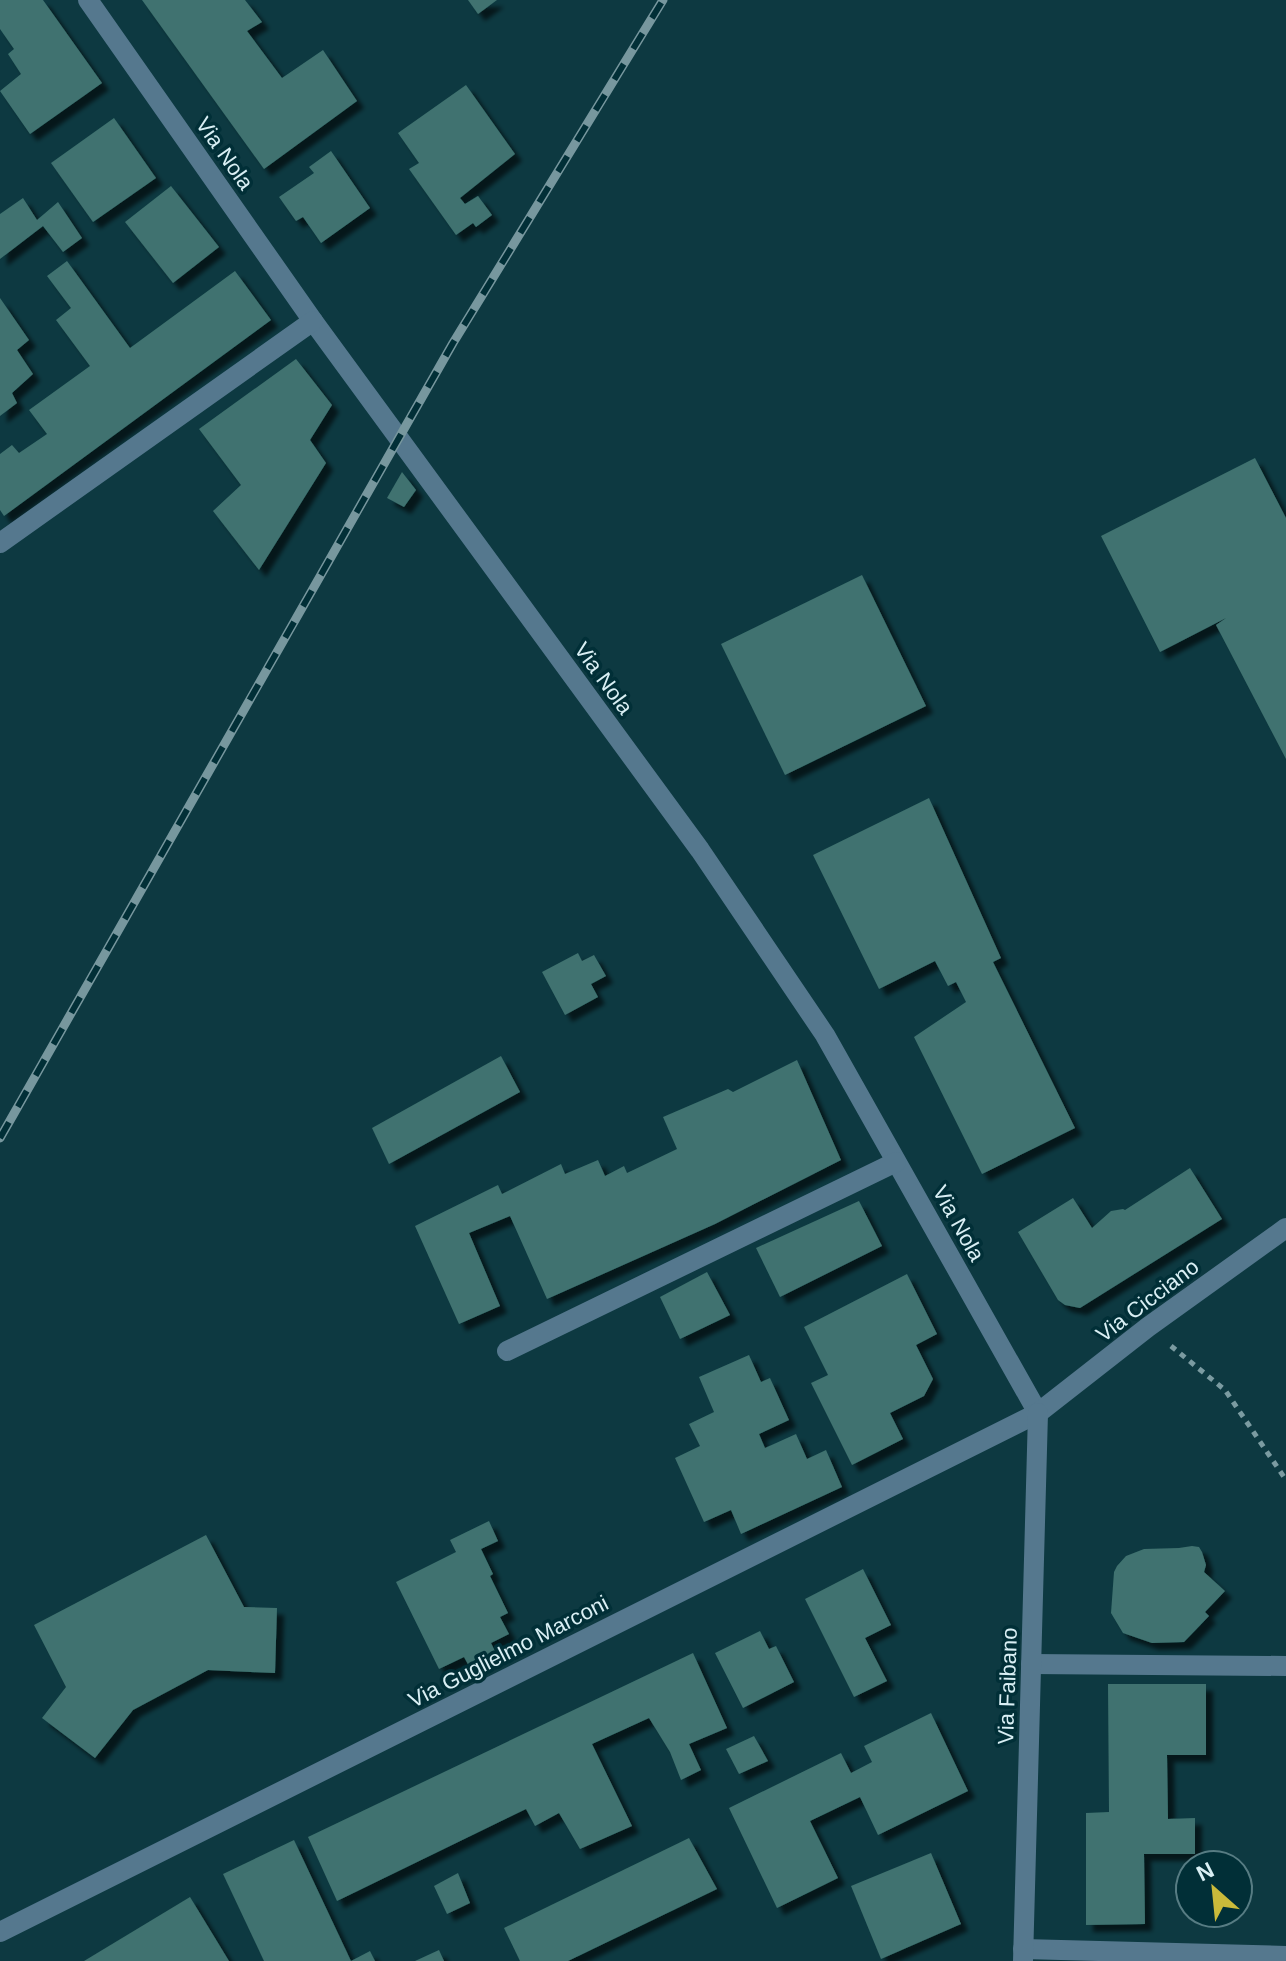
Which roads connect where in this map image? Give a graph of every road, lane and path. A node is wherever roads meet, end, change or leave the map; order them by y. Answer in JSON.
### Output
{"nodes":[{"id":1,"x":97,"y":3,"type":"edge"},
{"id":2,"x":313,"y":321,"type":"junction"},
{"id":3,"x":0,"y":543,"type":"edge"},
{"id":4,"x":896,"y":1162,"type":"junction"},
{"id":5,"x":1286,"y":1228,"type":"edge"},
{"id":6,"x":1148,"y":1327,"type":"junction"},
{"id":7,"x":507,"y":1351,"type":"dead end"},
{"id":8,"x":1038,"y":1413,"type":"junction"},
{"id":9,"x":1286,"y":1480,"type":"edge"},
{"id":10,"x":1031,"y":1664,"type":"junction"},
{"id":11,"x":1286,"y":1666,"type":"edge"},
{"id":12,"x":0,"y":1932,"type":"edge"},
{"id":13,"x":1023,"y":1955,"type":"edge"},
{"id":14,"x":1286,"y":1956,"type":"edge"}],
"edges":[{"from":1,"to":2,"type":"street","name":"Via Nola"},
{"from":2,"to":3,"type":"street"},
{"from":2,"to":4,"type":"street","name":"Via Nola"},
{"from":4,"to":7,"type":"street"},
{"from":4,"to":8,"type":"street","name":"Via Nola"},
{"from":5,"to":6,"type":"street","name":"Via Cicciano"},
{"from":6,"to":8,"type":"street","name":"Via Cicciano"},
{"from":6,"to":9,"type":"path"},
{"from":8,"to":10,"type":"street","name":"Via Faibano"},
{"from":8,"to":12,"type":"street","name":"Via Guglielmo Marconi"},
{"from":10,"to":11,"type":"street"},
{"from":10,"to":13,"type":"street","name":"Via Faibano"},
{"from":13,"to":14,"type":"street"}]}
